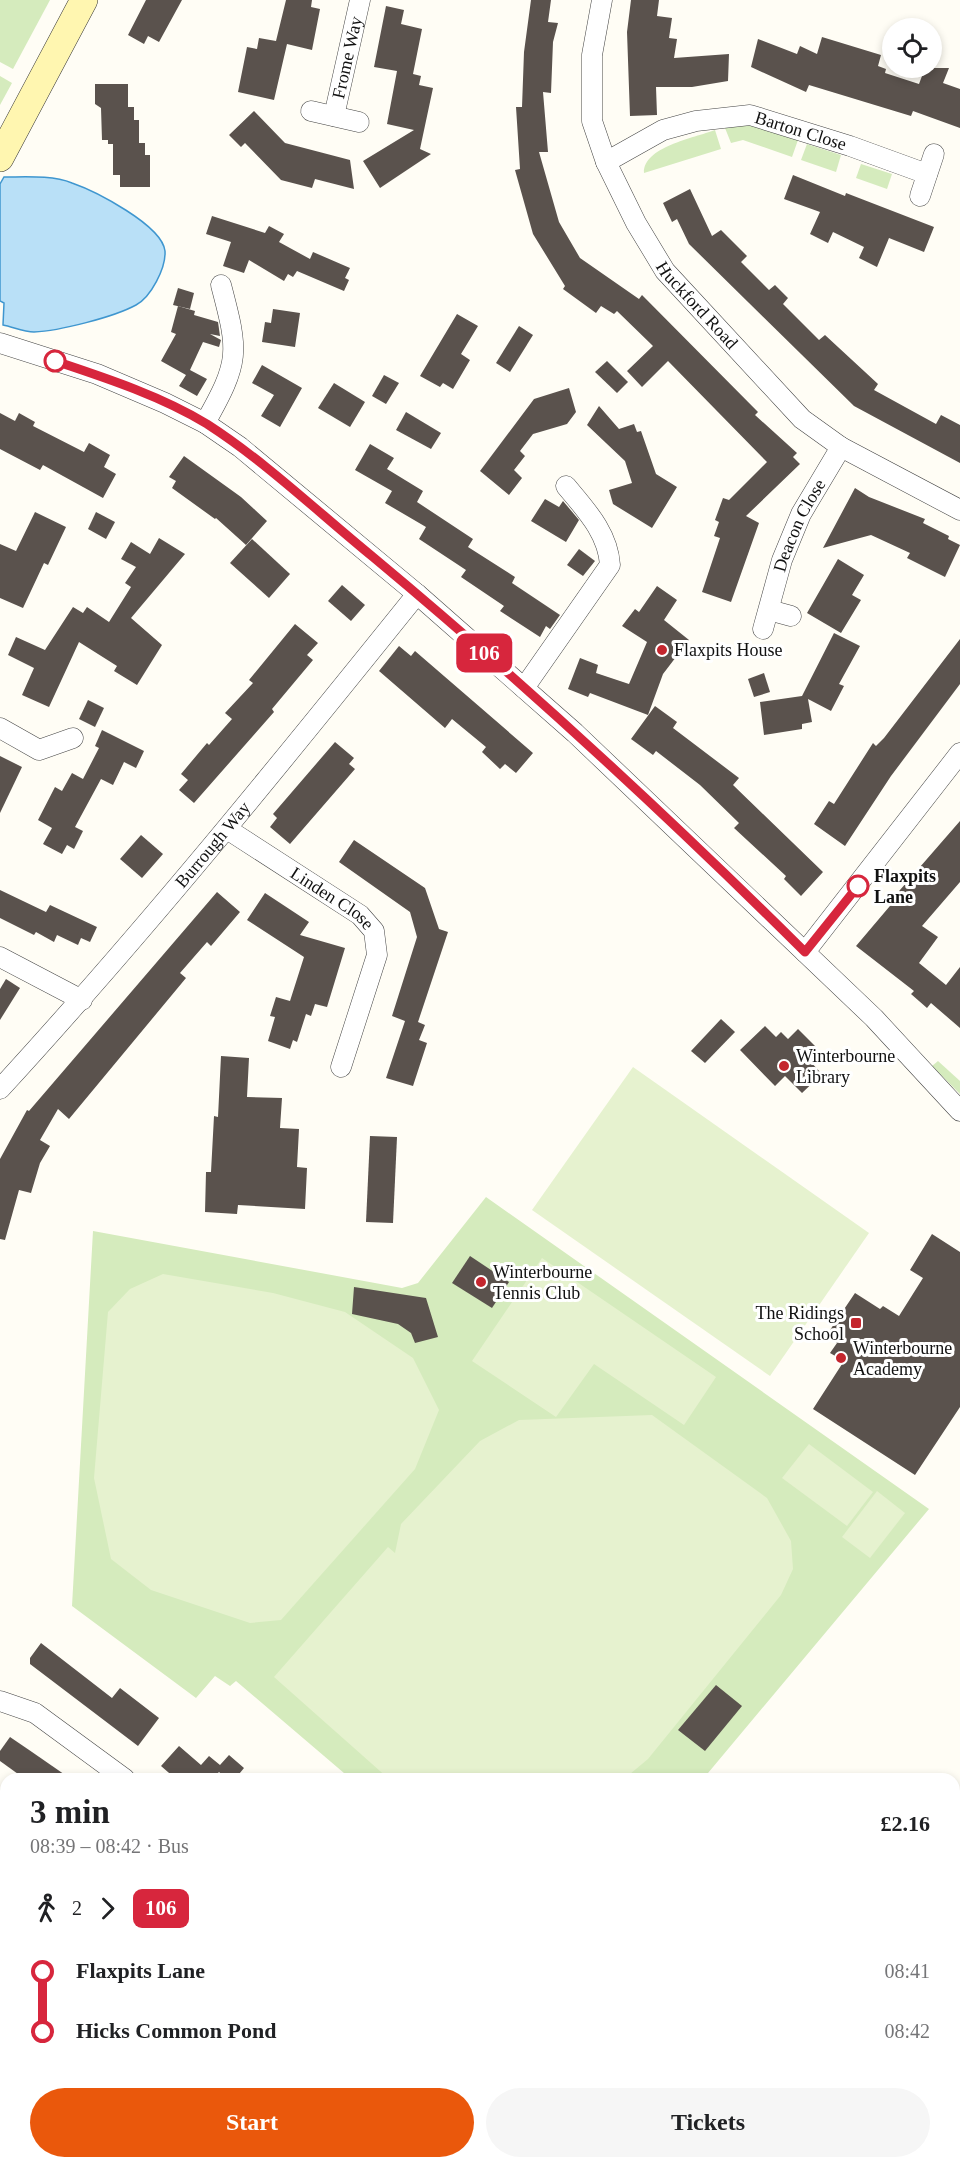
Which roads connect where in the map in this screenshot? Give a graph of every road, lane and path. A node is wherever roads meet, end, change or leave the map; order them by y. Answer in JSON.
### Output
{"nodes":[{"id":1,"x":84,"y":0,"type":"edge"},
{"id":2,"x":360,"y":0,"type":"edge"},
{"id":3,"x":602,"y":0,"type":"edge"},
{"id":4,"x":311,"y":111,"type":"dead end"},
{"id":5,"x":334,"y":116,"type":"junction"},
{"id":6,"x":359,"y":122,"type":"dead end"},
{"id":7,"x":934,"y":154,"type":"dead end"},
{"id":8,"x":0,"y":158,"type":"edge"},
{"id":9,"x":606,"y":162,"type":"junction"},
{"id":10,"x":927,"y":174,"type":"junction"},
{"id":11,"x":920,"y":196,"type":"dead end"},
{"id":12,"x":221,"y":285,"type":"dead end"},
{"id":13,"x":0,"y":343,"type":"edge"},
{"id":14,"x":205,"y":423,"type":"junction"},
{"id":15,"x":841,"y":447,"type":"junction"},
{"id":16,"x":566,"y":486,"type":"dead end"},
{"id":17,"x":960,"y":510,"type":"edge"},
{"id":18,"x":417,"y":594,"type":"junction"},
{"id":19,"x":768,"y":609,"type":"junction"},
{"id":20,"x":791,"y":616,"type":"dead end"},
{"id":21,"x":763,"y":629,"type":"dead end"},
{"id":22,"x":524,"y":688,"type":"junction"},
{"id":23,"x":0,"y":728,"type":"edge"},
{"id":24,"x":73,"y":738,"type":"dead end"},
{"id":25,"x":960,"y":753,"type":"edge"},
{"id":26,"x":227,"y":829,"type":"junction"},
{"id":27,"x":805,"y":952,"type":"junction"},
{"id":28,"x":0,"y":957,"type":"edge"},
{"id":29,"x":82,"y":1000,"type":"junction"},
{"id":30,"x":340,"y":1067,"type":"dead end"},
{"id":31,"x":0,"y":1089,"type":"edge"},
{"id":32,"x":960,"y":1111,"type":"edge"},
{"id":33,"x":0,"y":1701,"type":"edge"},
{"id":34,"x":117,"y":1773,"type":"edge"}],
"edges":[{"from":1,"to":8,"type":"street"},
{"from":2,"to":5,"type":"street","name":"Frome Way"},
{"from":3,"to":9,"type":"street","name":"Huckford Road"},
{"from":4,"to":5,"type":"street","name":"Frome Way"},
{"from":5,"to":6,"type":"street","name":"Frome Way"},
{"from":7,"to":10,"type":"street"},
{"from":9,"to":10,"type":"street","name":"Barton Close"},
{"from":9,"to":15,"type":"street","name":"Huckford Road"},
{"from":10,"to":11,"type":"street"},
{"from":12,"to":14,"type":"street"},
{"from":13,"to":14,"type":"street"},
{"from":14,"to":18,"type":"street"},
{"from":15,"to":17,"type":"street","name":"Huckford Road"},
{"from":15,"to":19,"type":"street","name":"Deacon Close"},
{"from":16,"to":22,"type":"street"},
{"from":18,"to":22,"type":"street"},
{"from":18,"to":26,"type":"street","name":"Burrough Way"},
{"from":19,"to":20,"type":"street"},
{"from":19,"to":21,"type":"street","name":"Deacon Close"},
{"from":22,"to":27,"type":"street"},
{"from":23,"to":24,"type":"street"},
{"from":25,"to":27,"type":"street"},
{"from":26,"to":29,"type":"street","name":"Burrough Way"},
{"from":26,"to":30,"type":"street","name":"Linden Close"},
{"from":27,"to":32,"type":"street"},
{"from":28,"to":29,"type":"street"},
{"from":29,"to":31,"type":"street","name":"Burrough Way"},
{"from":33,"to":34,"type":"street"}]}
